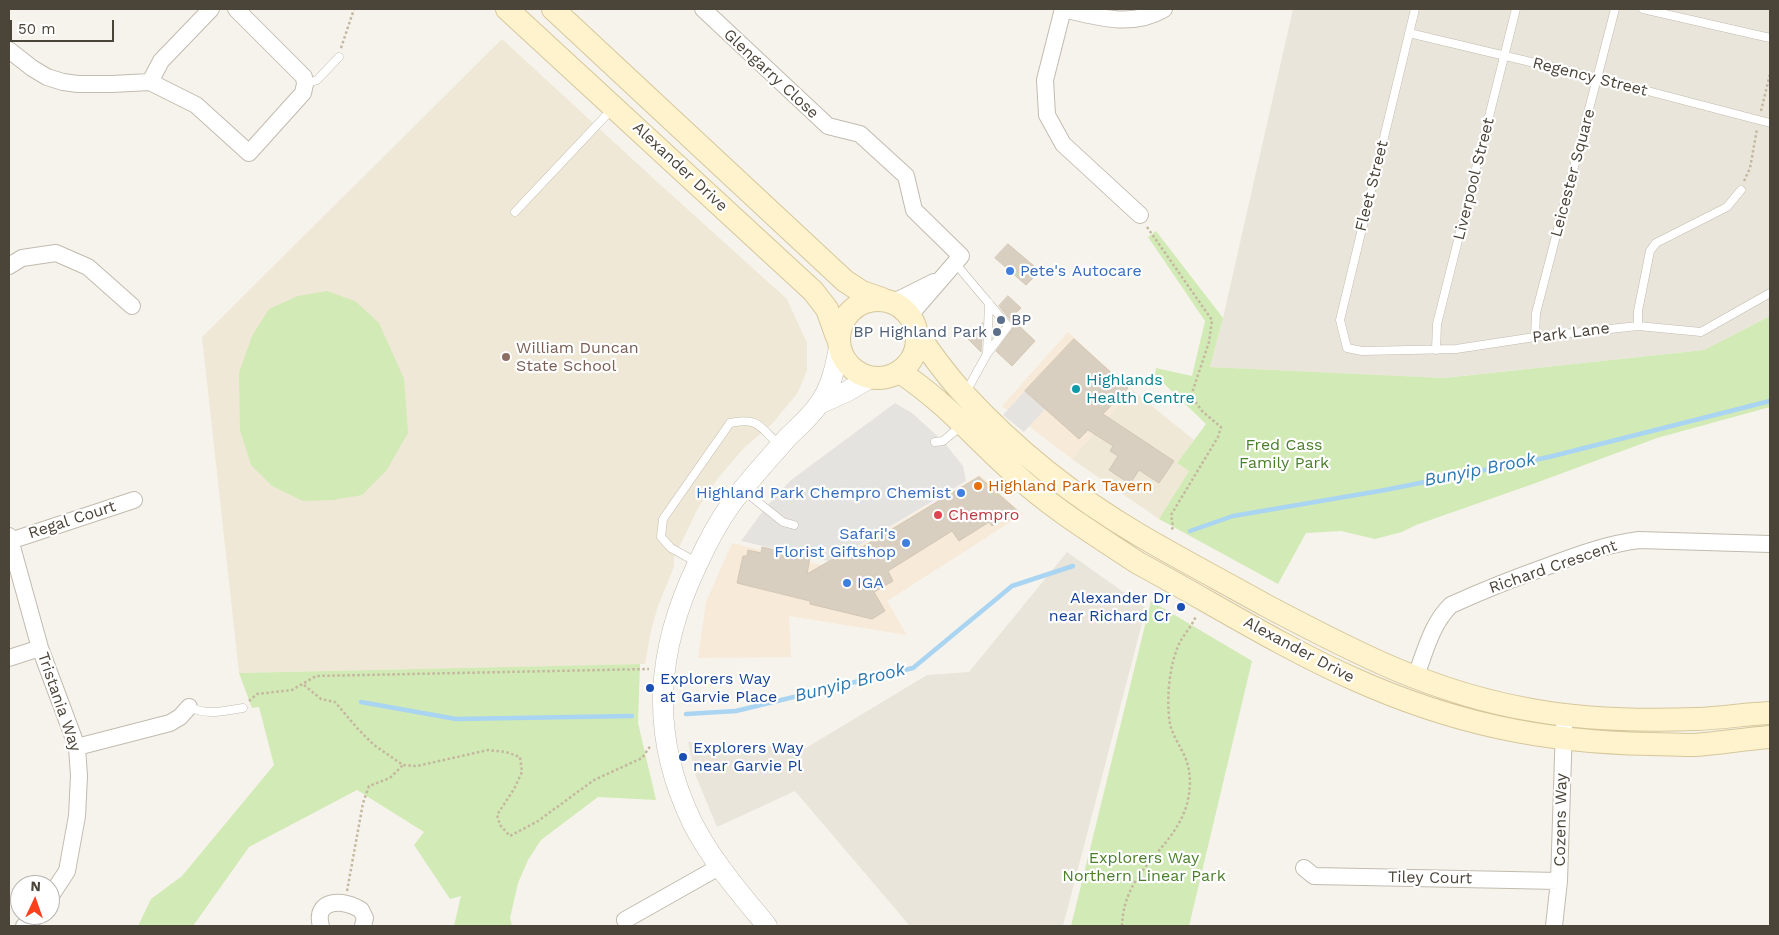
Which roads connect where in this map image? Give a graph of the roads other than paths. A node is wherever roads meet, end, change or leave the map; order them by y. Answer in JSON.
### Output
{"nodes":[{"id":1,"x":211,"y":9,"type":"edge"},
{"id":2,"x":236,"y":9,"type":"edge"},
{"id":3,"x":553,"y":9,"type":"edge"},
{"id":4,"x":703,"y":9,"type":"edge"},
{"id":5,"x":1063,"y":9,"type":"edge"},
{"id":6,"x":1164,"y":9,"type":"edge"},
{"id":7,"x":1416,"y":9,"type":"edge"},
{"id":8,"x":1516,"y":9,"type":"edge"},
{"id":9,"x":1615,"y":9,"type":"edge"},
{"id":10,"x":1643,"y":9,"type":"edge"},
{"id":11,"x":513,"y":13,"type":"edge"},
{"id":12,"x":1409,"y":33,"type":"junction"},
{"id":13,"x":1770,"y":38,"type":"edge"},
{"id":14,"x":9,"y":50,"type":"edge"},
{"id":15,"x":1505,"y":56,"type":"junction"},
{"id":16,"x":339,"y":57,"type":"road end"},
{"id":17,"x":1598,"y":78,"type":"junction"},
{"id":18,"x":150,"y":82,"type":"junction"},
{"id":19,"x":306,"y":84,"type":"junction"},
{"id":20,"x":615,"y":107,"type":"junction"},
{"id":21,"x":1770,"y":123,"type":"edge"},
{"id":22,"x":1741,"y":190,"type":"road end"},
{"id":23,"x":515,"y":212,"type":"dead end"},
{"id":24,"x":1140,"y":215,"type":"road end"},
{"id":25,"x":955,"y":263,"type":"junction"},
{"id":26,"x":9,"y":266,"type":"edge"},
{"id":27,"x":1770,"y":293,"type":"edge"},
{"id":28,"x":989,"y":303,"type":"junction"},
{"id":29,"x":132,"y":306,"type":"dead end"},
{"id":30,"x":901,"y":313,"type":"junction"},
{"id":31,"x":1638,"y":326,"type":"junction"},
{"id":32,"x":1534,"y":337,"type":"junction"},
{"id":33,"x":838,"y":342,"type":"junction"},
{"id":34,"x":1436,"y":350,"type":"junction"},
{"id":35,"x":1362,"y":351,"type":"joint"},
{"id":36,"x":987,"y":354,"type":"junction"},
{"id":37,"x":900,"y":372,"type":"junction"},
{"id":38,"x":870,"y":378,"type":"junction"},
{"id":39,"x":964,"y":395,"type":"junction"},
{"id":40,"x":819,"y":404,"type":"junction"},
{"id":41,"x":963,"y":424,"type":"junction"},
{"id":42,"x":935,"y":442,"type":"dead end"},
{"id":43,"x":780,"y":446,"type":"junction"},
{"id":44,"x":742,"y":490,"type":"junction"},
{"id":45,"x":134,"y":500,"type":"dead end"},
{"id":46,"x":794,"y":525,"type":"dead end"},
{"id":47,"x":10,"y":538,"type":"edge"},
{"id":48,"x":1770,"y":544,"type":"edge"},
{"id":49,"x":698,"y":563,"type":"junction"},
{"id":50,"x":40,"y":648,"type":"junction"},
{"id":51,"x":9,"y":658,"type":"edge"},
{"id":52,"x":1415,"y":678,"type":"junction"},
{"id":53,"x":189,"y":707,"type":"joint"},
{"id":54,"x":243,"y":708,"type":"road end"},
{"id":55,"x":1770,"y":712,"type":"edge"},
{"id":56,"x":1565,"y":714,"type":"junction"},
{"id":57,"x":1770,"y":737,"type":"edge"},
{"id":58,"x":1563,"y":739,"type":"junction"},
{"id":59,"x":77,"y":747,"type":"junction"},
{"id":60,"x":719,"y":866,"type":"junction"},
{"id":61,"x":1304,"y":868,"type":"dead end"},
{"id":62,"x":1559,"y":881,"type":"junction"},
{"id":63,"x":60,"y":882,"type":"edge"},
{"id":64,"x":625,"y":920,"type":"dead end"},
{"id":65,"x":320,"y":926,"type":"edge"},
{"id":66,"x":363,"y":926,"type":"edge"},
{"id":67,"x":767,"y":926,"type":"edge"},
{"id":68,"x":1554,"y":926,"type":"edge"}],
"edges":[{"from":1,"to":18,"type":"street"},
{"from":2,"to":19,"type":"street"},
{"from":3,"to":30,"type":"main road","name":"Alexander Drive"},
{"from":4,"to":25,"type":"street","name":"Glengarry Close"},
{"from":5,"to":6,"type":"street"},
{"from":5,"to":24,"type":"street"},
{"from":7,"to":12,"type":"lane","name":"Fleet Street"},
{"from":8,"to":15,"type":"lane","name":"Liverpool Street"},
{"from":9,"to":17,"type":"lane","name":"Leicester Square"},
{"from":10,"to":13,"type":"lane"},
{"from":11,"to":20,"type":"main road","name":"Alexander Drive"},
{"from":12,"to":15,"type":"lane","name":"Regency Street"},
{"from":12,"to":35,"type":"lane","name":"Fleet Street"},
{"from":14,"to":18,"type":"street"},
{"from":15,"to":17,"type":"lane","name":"Regency Street"},
{"from":15,"to":34,"type":"lane","name":"Liverpool Street"},
{"from":16,"to":19,"type":"lane"},
{"from":17,"to":21,"type":"lane","name":"Regency Street"},
{"from":17,"to":32,"type":"lane","name":"Leicester Square"},
{"from":18,"to":19,"type":"street"},
{"from":20,"to":23,"type":"lane"},
{"from":20,"to":33,"type":"main road","name":"Alexander Drive"},
{"from":22,"to":31,"type":"lane"},
{"from":25,"to":28,"type":"lane"},
{"from":25,"to":30,"type":"street"},
{"from":26,"to":29,"type":"street"},
{"from":27,"to":31,"type":"lane","name":"Park Lane"},
{"from":28,"to":36,"type":"lane"},
{"from":28,"to":36,"type":"lane"},
{"from":30,"to":33,"type":"main road"},
{"from":30,"to":37,"type":"main road"},
{"from":30,"to":39,"type":"main road","name":"Alexander Drive"},
{"from":31,"to":32,"type":"lane","name":"Park Lane"},
{"from":32,"to":34,"type":"lane","name":"Park Lane"},
{"from":33,"to":38,"type":"main road"},
{"from":33,"to":40,"type":"street"},
{"from":34,"to":35,"type":"lane","name":"Park Lane"},
{"from":36,"to":39,"type":"lane"},
{"from":37,"to":38,"type":"main road"},
{"from":37,"to":41,"type":"main road","name":"Alexander Drive"},
{"from":38,"to":40,"type":"street"},
{"from":39,"to":52,"type":"main road","name":"Alexander Drive"},
{"from":40,"to":43,"type":"street"},
{"from":41,"to":42,"type":"lane"},
{"from":41,"to":58,"type":"main road","name":"Alexander Drive"},
{"from":43,"to":44,"type":"street"},
{"from":43,"to":49,"type":"lane"},
{"from":44,"to":46,"type":"lane"},
{"from":44,"to":49,"type":"street"},
{"from":45,"to":47,"type":"street","name":"Regal Court"},
{"from":47,"to":50,"type":"street","name":"Tristania Way"},
{"from":48,"to":52,"type":"street","name":"Richard Crescent"},
{"from":49,"to":60,"type":"street"},
{"from":50,"to":51,"type":"street"},
{"from":50,"to":59,"type":"street","name":"Tristania Way"},
{"from":52,"to":56,"type":"main road","name":"Alexander Drive"},
{"from":53,"to":54,"type":"lane"},
{"from":53,"to":59,"type":"street"},
{"from":55,"to":56,"type":"main road","name":"Alexander Drive"},
{"from":56,"to":58,"type":"street","name":"Cozens Way"},
{"from":57,"to":58,"type":"main road","name":"Alexander Drive"},
{"from":58,"to":62,"type":"street","name":"Cozens Way"},
{"from":59,"to":63,"type":"street","name":"Tristania Way"},
{"from":60,"to":64,"type":"street"},
{"from":60,"to":67,"type":"street"},
{"from":61,"to":62,"type":"street","name":"Tiley Court"},
{"from":62,"to":68,"type":"street","name":"Cozens Way"},
{"from":65,"to":66,"type":"street"}]}
